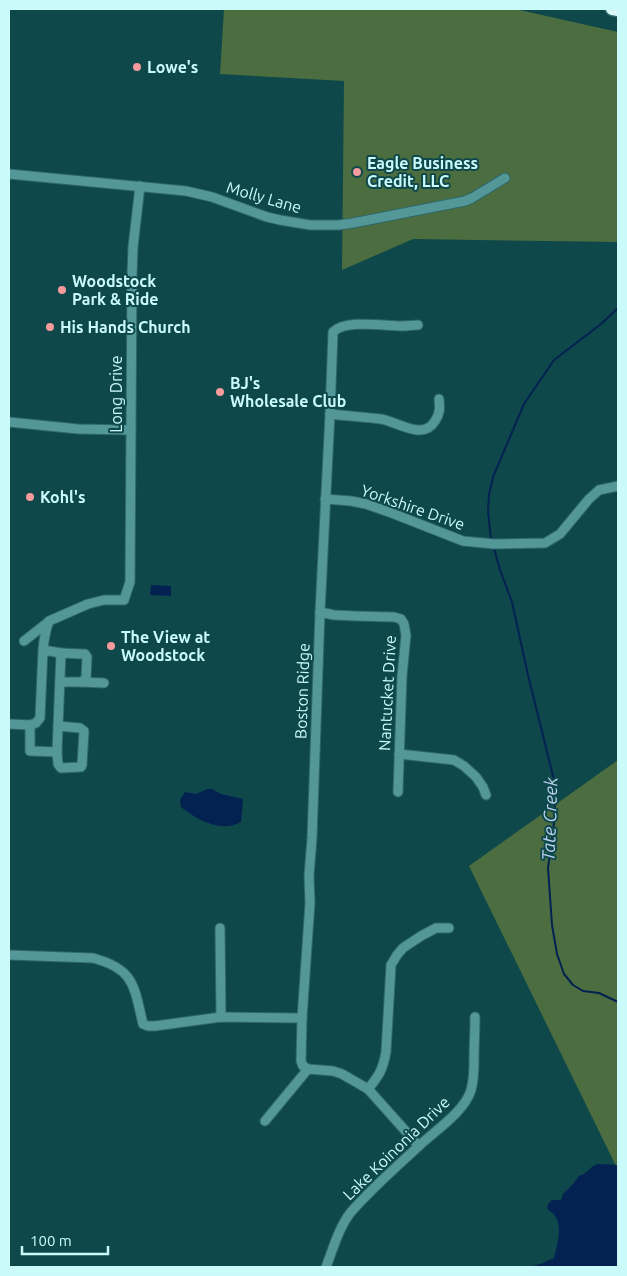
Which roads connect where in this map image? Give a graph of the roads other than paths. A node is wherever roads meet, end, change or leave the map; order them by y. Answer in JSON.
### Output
{"nodes":[{"id":1,"x":612,"y":9,"type":"edge"},
{"id":2,"x":618,"y":10,"type":"edge"},
{"id":3,"x":9,"y":174,"type":"edge"},
{"id":4,"x":505,"y":178,"type":"dead end"},
{"id":5,"x":140,"y":186,"type":"junction"},
{"id":6,"x":418,"y":324,"type":"dead end"},
{"id":7,"x":439,"y":399,"type":"dead end"},
{"id":8,"x":330,"y":414,"type":"junction"},
{"id":9,"x":9,"y":422,"type":"edge"},
{"id":10,"x":131,"y":430,"type":"junction"},
{"id":11,"x":618,"y":486,"type":"edge"},
{"id":12,"x":325,"y":499,"type":"junction"},
{"id":13,"x":320,"y":612,"type":"junction"},
{"id":14,"x":49,"y":621,"type":"junction"},
{"id":15,"x":24,"y":641,"type":"dead end"},
{"id":16,"x":44,"y":650,"type":"junction"},
{"id":17,"x":61,"y":653,"type":"junction"},
{"id":18,"x":60,"y":682,"type":"junction"},
{"id":19,"x":82,"y":682,"type":"junction"},
{"id":20,"x":104,"y":683,"type":"dead end"},
{"id":21,"x":9,"y":724,"type":"edge"},
{"id":22,"x":30,"y":725,"type":"junction"},
{"id":23,"x":58,"y":726,"type":"junction"},
{"id":24,"x":57,"y":752,"type":"junction"},
{"id":25,"x":399,"y":754,"type":"junction"},
{"id":26,"x":398,"y":792,"type":"dead end"},
{"id":27,"x":486,"y":795,"type":"dead end"},
{"id":28,"x":220,"y":928,"type":"dead end"},
{"id":29,"x":449,"y":928,"type":"dead end"},
{"id":30,"x":9,"y":955,"type":"edge"},
{"id":31,"x":221,"y":1017,"type":"junction"},
{"id":32,"x":475,"y":1017,"type":"dead end"},
{"id":33,"x":302,"y":1018,"type":"junction"},
{"id":34,"x":308,"y":1069,"type":"junction"},
{"id":35,"x":368,"y":1089,"type":"junction"},
{"id":36,"x":265,"y":1121,"type":"dead end"},
{"id":37,"x":419,"y":1146,"type":"junction"},
{"id":38,"x":326,"y":1267,"type":"edge"}],
"edges":[{"from":1,"to":2,"type":"highway"},
{"from":3,"to":5,"type":"street","name":"Molly Lane"},
{"from":4,"to":5,"type":"street","name":"Molly Lane"},
{"from":5,"to":10,"type":"street","name":"Long Drive"},
{"from":6,"to":8,"type":"street","name":"Boston Ridge"},
{"from":7,"to":8,"type":"street"},
{"from":8,"to":12,"type":"street","name":"Boston Ridge"},
{"from":9,"to":10,"type":"street"},
{"from":10,"to":14,"type":"street","name":"Long Drive"},
{"from":11,"to":12,"type":"street","name":"Yorkshire Drive"},
{"from":12,"to":13,"type":"street","name":"Boston Ridge"},
{"from":13,"to":25,"type":"street","name":"Nantucket Drive"},
{"from":13,"to":33,"type":"street","name":"Boston Ridge"},
{"from":14,"to":15,"type":"street"},
{"from":14,"to":16,"type":"street"},
{"from":16,"to":17,"type":"street"},
{"from":16,"to":22,"type":"street"},
{"from":17,"to":18,"type":"street"},
{"from":17,"to":19,"type":"street"},
{"from":18,"to":19,"type":"street"},
{"from":18,"to":23,"type":"street"},
{"from":19,"to":20,"type":"street"},
{"from":21,"to":22,"type":"street"},
{"from":22,"to":24,"type":"street"},
{"from":23,"to":24,"type":"street"},
{"from":23,"to":24,"type":"street"},
{"from":25,"to":26,"type":"street","name":"Nantucket Drive"},
{"from":25,"to":27,"type":"street"},
{"from":28,"to":31,"type":"street"},
{"from":29,"to":35,"type":"street"},
{"from":30,"to":31,"type":"street"},
{"from":31,"to":33,"type":"street"},
{"from":32,"to":37,"type":"street","name":"Lake Koinonia Drive"},
{"from":33,"to":34,"type":"street","name":"Boston Ridge"},
{"from":34,"to":35,"type":"street"},
{"from":34,"to":36,"type":"street"},
{"from":35,"to":37,"type":"street"},
{"from":37,"to":38,"type":"street","name":"Lake Koinonia Drive"}]}
